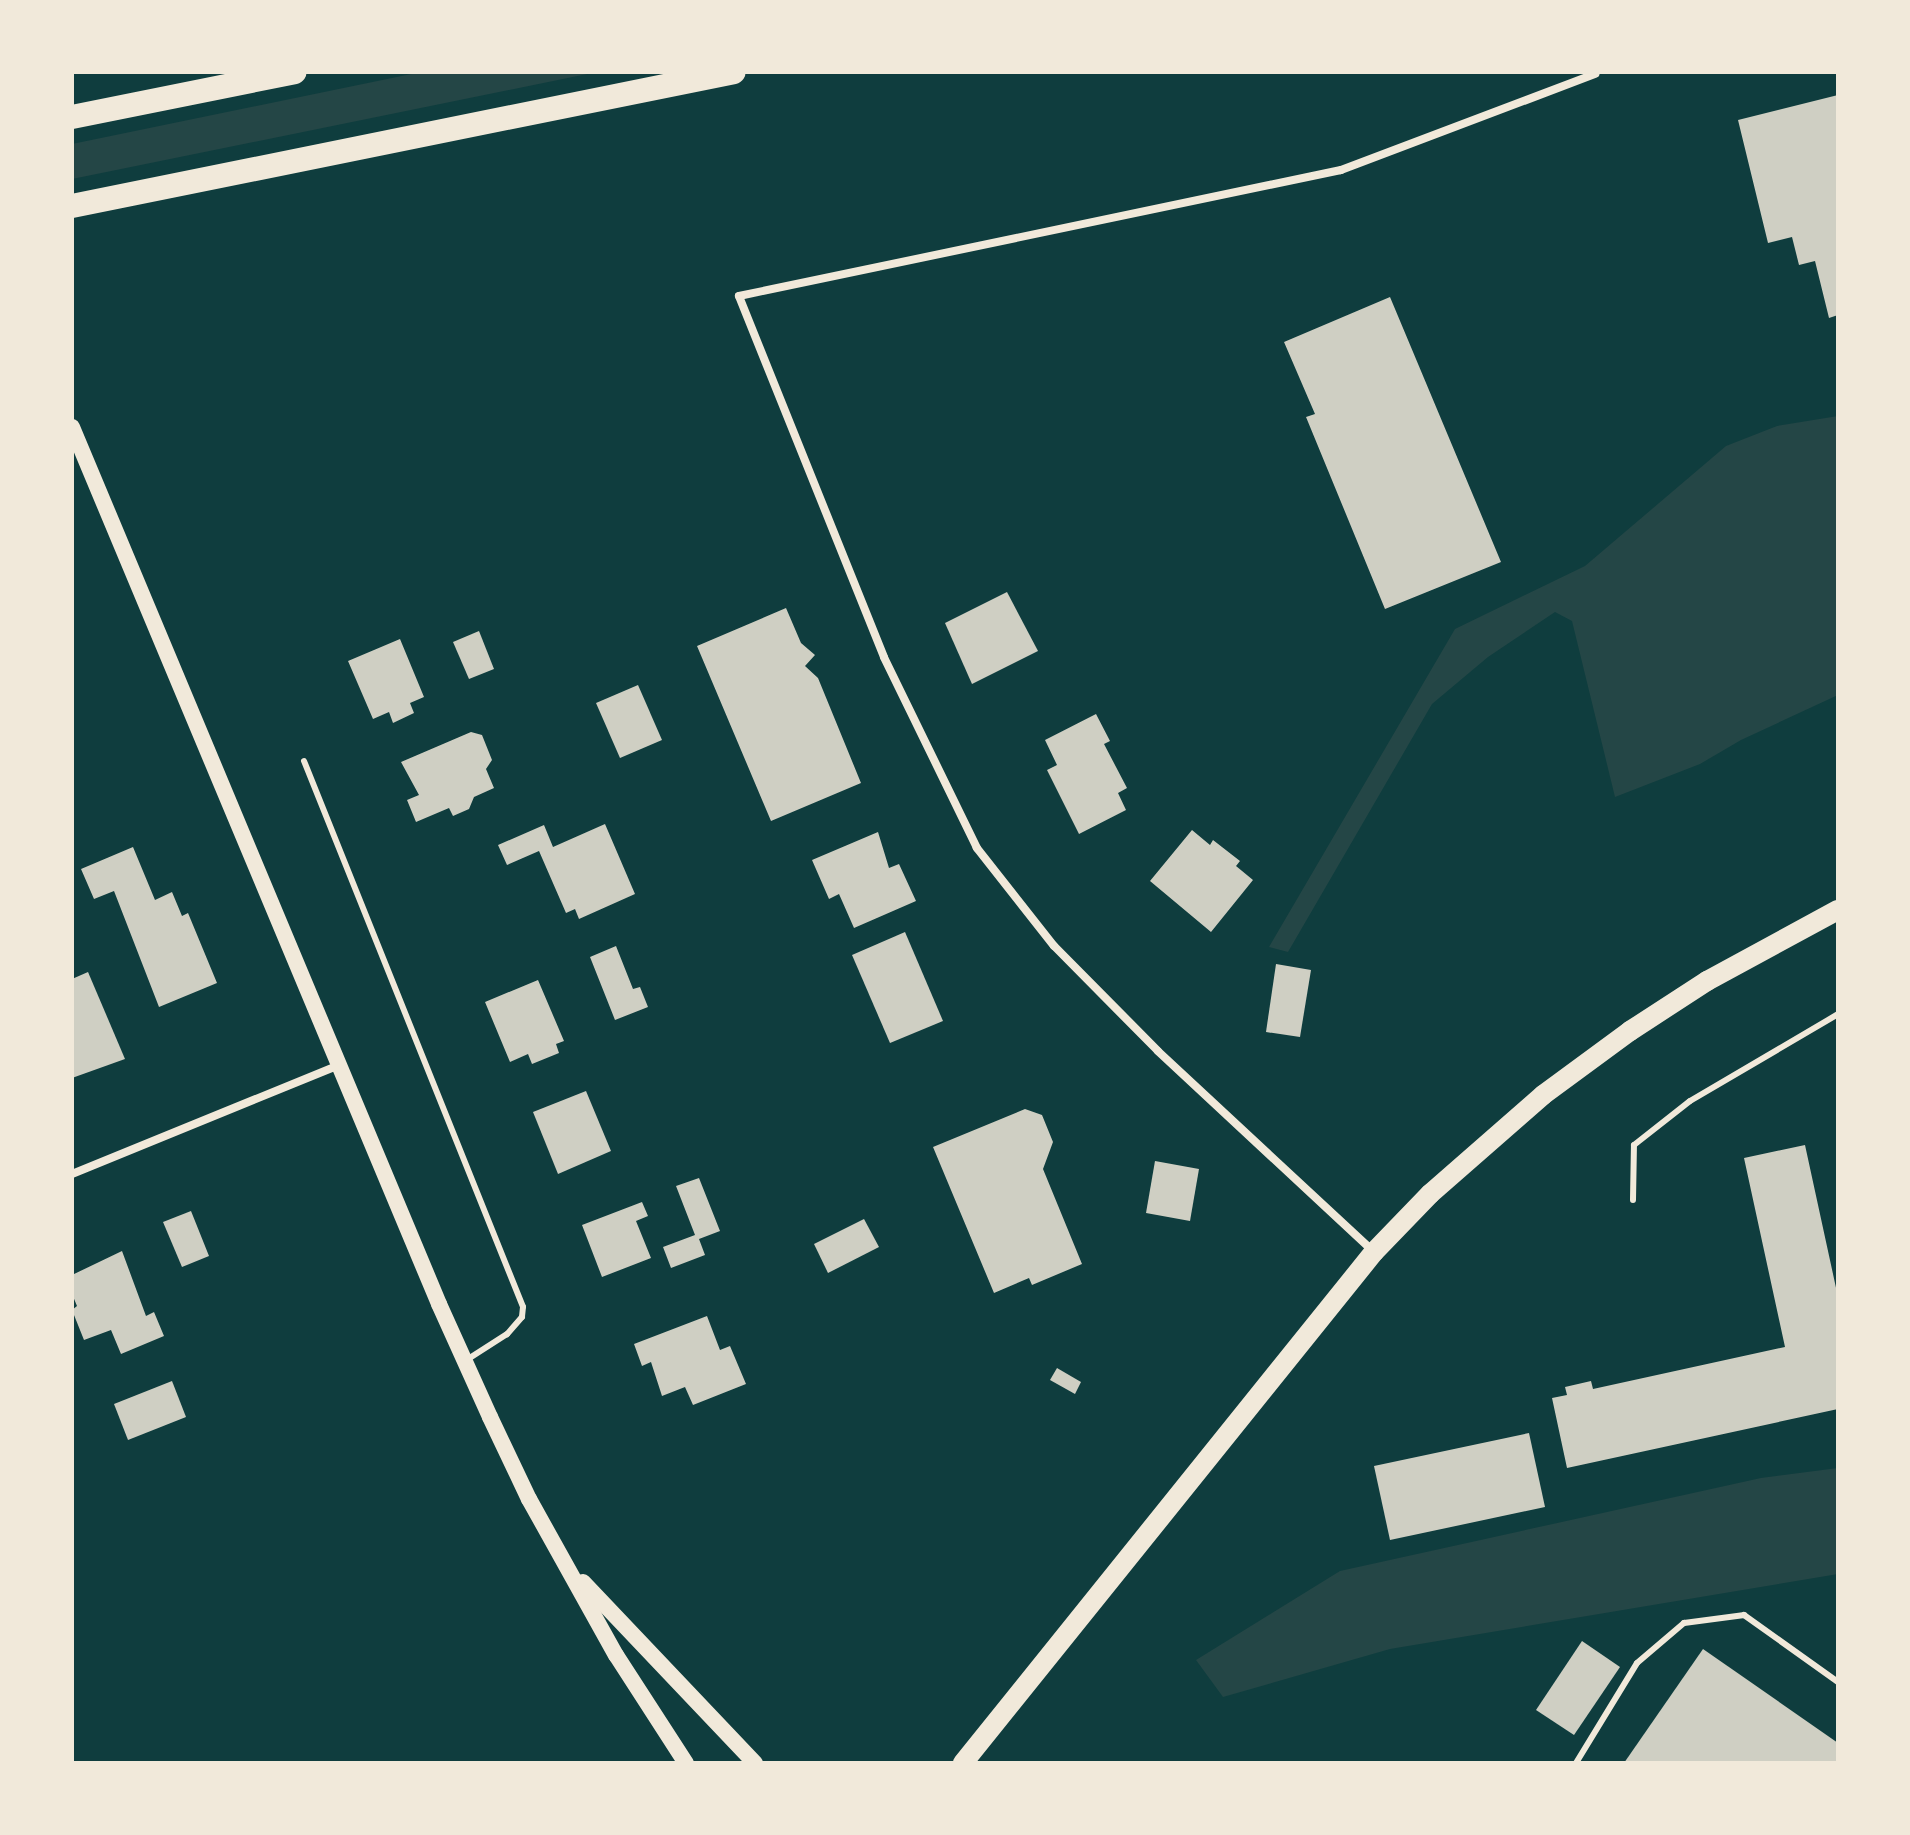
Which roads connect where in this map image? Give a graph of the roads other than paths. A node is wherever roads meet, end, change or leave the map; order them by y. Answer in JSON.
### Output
{"nodes":[{"id":1,"x":295,"y":72,"type":"edge"},
{"id":2,"x":734,"y":72,"type":"edge"},
{"id":3,"x":1595,"y":74,"type":"dead end"},
{"id":4,"x":72,"y":117,"type":"edge"},
{"id":5,"x":72,"y":206,"type":"edge"},
{"id":6,"x":72,"y":427,"type":"edge"},
{"id":7,"x":304,"y":761,"type":"dead end"},
{"id":8,"x":1838,"y":910,"type":"edge"},
{"id":9,"x":1838,"y":1014,"type":"edge"},
{"id":10,"x":339,"y":1065,"type":"junction"},
{"id":11,"x":72,"y":1174,"type":"edge"},
{"id":12,"x":1633,"y":1200,"type":"dead end"},
{"id":13,"x":1374,"y":1252,"type":"junction"},
{"id":14,"x":465,"y":1361,"type":"junction"},
{"id":15,"x":571,"y":1569,"type":"junction"},
{"id":16,"x":1838,"y":1682,"type":"edge"},
{"id":17,"x":686,"y":1763,"type":"edge"},
{"id":18,"x":755,"y":1763,"type":"edge"},
{"id":19,"x":963,"y":1763,"type":"edge"},
{"id":20,"x":1576,"y":1763,"type":"edge"}],
"edges":[{"from":1,"to":4,"type":"highway"},
{"from":2,"to":5,"type":"highway"},
{"from":3,"to":13,"type":"street"},
{"from":6,"to":10,"type":"main road"},
{"from":7,"to":14,"type":"lane"},
{"from":8,"to":13,"type":"main road"},
{"from":9,"to":12,"type":"lane"},
{"from":10,"to":11,"type":"street"},
{"from":10,"to":14,"type":"main road"},
{"from":13,"to":19,"type":"main road"},
{"from":14,"to":15,"type":"main road"},
{"from":15,"to":17,"type":"main road"},
{"from":15,"to":18,"type":"main road"},
{"from":16,"to":20,"type":"lane"}]}
